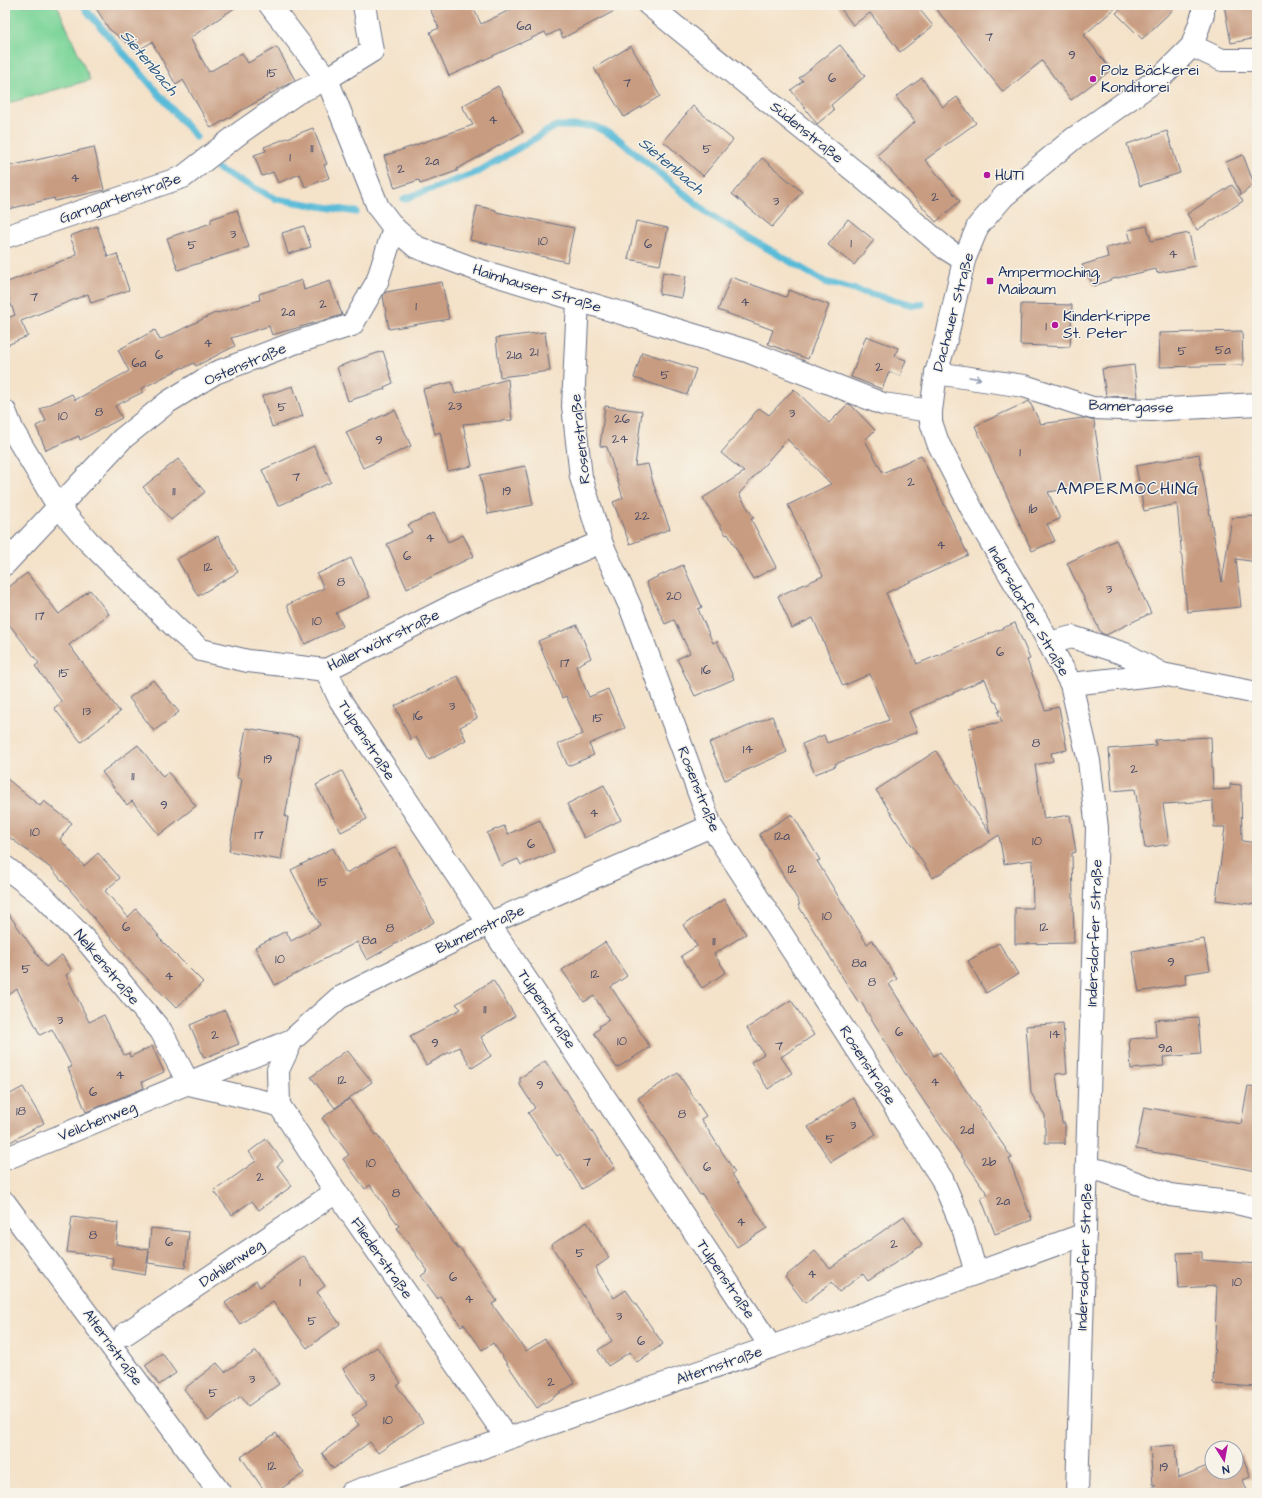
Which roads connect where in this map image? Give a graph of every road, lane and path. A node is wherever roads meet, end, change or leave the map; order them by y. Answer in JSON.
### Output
{"nodes":[{"id":1,"x":270,"y":5,"type":"edge"},
{"id":2,"x":364,"y":5,"type":"edge"},
{"id":3,"x":649,"y":5,"type":"edge"},
{"id":4,"x":1202,"y":5,"type":"edge"},
{"id":5,"x":1192,"y":46,"type":"junction"},
{"id":6,"x":1257,"y":60,"type":"edge"},
{"id":7,"x":327,"y":79,"type":"junction"},
{"id":8,"x":394,"y":228,"type":"junction"},
{"id":9,"x":5,"y":237,"type":"edge"},
{"id":10,"x":964,"y":260,"type":"junction"},
{"id":11,"x":578,"y":300,"type":"junction"},
{"id":12,"x":936,"y":373,"type":"junction"},
{"id":13,"x":1257,"y":404,"type":"edge"},
{"id":14,"x":5,"y":411,"type":"edge"},
{"id":15,"x":931,"y":411,"type":"junction"},
{"id":16,"x":58,"y":506,"type":"junction"},
{"id":17,"x":601,"y":542,"type":"junction"},
{"id":18,"x":5,"y":564,"type":"edge"},
{"id":19,"x":1049,"y":643,"type":"junction"},
{"id":20,"x":326,"y":670,"type":"junction"},
{"id":21,"x":1162,"y":674,"type":"junction"},
{"id":22,"x":1071,"y":684,"type":"junction"},
{"id":23,"x":1257,"y":693,"type":"edge"},
{"id":24,"x":711,"y":826,"type":"junction"},
{"id":25,"x":5,"y":867,"type":"edge"},
{"id":26,"x":490,"y":923,"type":"junction"},
{"id":27,"x":292,"y":1040,"type":"junction"},
{"id":28,"x":189,"y":1084,"type":"junction"},
{"id":29,"x":279,"y":1106,"type":"junction"},
{"id":30,"x":5,"y":1159,"type":"edge"},
{"id":31,"x":1087,"y":1168,"type":"junction"},
{"id":32,"x":336,"y":1192,"type":"junction"},
{"id":33,"x":5,"y":1203,"type":"edge"},
{"id":34,"x":1257,"y":1208,"type":"edge"},
{"id":35,"x":1085,"y":1234,"type":"junction"},
{"id":36,"x":976,"y":1273,"type":"junction"},
{"id":37,"x":125,"y":1334,"type":"dead end"},
{"id":38,"x":771,"y":1347,"type":"junction"},
{"id":39,"x":507,"y":1438,"type":"junction"},
{"id":40,"x":220,"y":1493,"type":"edge"},
{"id":41,"x":352,"y":1493,"type":"edge"},
{"id":42,"x":1077,"y":1493,"type":"edge"}],
"edges":[{"from":1,"to":7,"type":"street","name":"Haimhauser Straße"},
{"from":2,"to":7,"type":"street","name":"Garngartenstraße"},
{"from":3,"to":10,"type":"street","name":"Südenstraße"},
{"from":4,"to":5,"type":"street","name":"Dachauer Straße"},
{"from":5,"to":6,"type":"street"},
{"from":5,"to":10,"type":"street","name":"Dachauer Straße"},
{"from":7,"to":8,"type":"street","name":"Haimhauser Straße"},
{"from":7,"to":9,"type":"street","name":"Garngartenstraße"},
{"from":8,"to":11,"type":"street","name":"Haimhauser Straße"},
{"from":8,"to":16,"type":"street","name":"Ostenstraße"},
{"from":10,"to":12,"type":"street","name":"Dachauer Straße"},
{"from":11,"to":15,"type":"street","name":"Haimhauser Straße"},
{"from":11,"to":17,"type":"street","name":"Rosenstraße"},
{"from":12,"to":13,"type":"street","name":"Bamergasse","one_way":true},
{"from":12,"to":15,"type":"street","name":"Dachauer Straße"},
{"from":14,"to":16,"type":"street","name":"Hallerwöhrstraße"},
{"from":15,"to":19,"type":"street","name":"Indersdorfer Straße"},
{"from":16,"to":18,"type":"street","name":"Ostenstraße"},
{"from":16,"to":20,"type":"street","name":"Hallerwöhrstraße"},
{"from":17,"to":20,"type":"street","name":"Hallerwöhrstraße"},
{"from":17,"to":24,"type":"street","name":"Rosenstraße"},
{"from":19,"to":21,"type":"street"},
{"from":19,"to":22,"type":"street","name":"Indersdorfer Straße"},
{"from":20,"to":26,"type":"street","name":"Tulpenstraße"},
{"from":21,"to":22,"type":"street"},
{"from":21,"to":23,"type":"street"},
{"from":22,"to":31,"type":"street","name":"Indersdorfer Straße"},
{"from":24,"to":26,"type":"street","name":"Blumenstraße"},
{"from":24,"to":36,"type":"street","name":"Rosenstraße"},
{"from":25,"to":28,"type":"street","name":"Nelkenstraße"},
{"from":26,"to":27,"type":"street","name":"Blumenstraße"},
{"from":26,"to":38,"type":"street","name":"Tulpenstraße"},
{"from":27,"to":28,"type":"street","name":"Veilchenweg"},
{"from":27,"to":29,"type":"street","name":"Blumenstraße"},
{"from":28,"to":29,"type":"street"},
{"from":28,"to":30,"type":"street","name":"Veilchenweg"},
{"from":29,"to":32,"type":"street","name":"Fliederstraße"},
{"from":31,"to":34,"type":"street"},
{"from":31,"to":35,"type":"street","name":"Indersdorfer Straße"},
{"from":32,"to":37,"type":"street","name":"Dahlienweg"},
{"from":32,"to":39,"type":"street","name":"Fliederstraße"},
{"from":33,"to":40,"type":"street","name":"Alternstraße"},
{"from":35,"to":36,"type":"street","name":"Alternstraße"},
{"from":35,"to":42,"type":"street","name":"Indersdorfer Straße"},
{"from":36,"to":38,"type":"street","name":"Alternstraße"},
{"from":38,"to":39,"type":"street","name":"Alternstraße"},
{"from":39,"to":41,"type":"street","name":"Alternstraße"}]}
